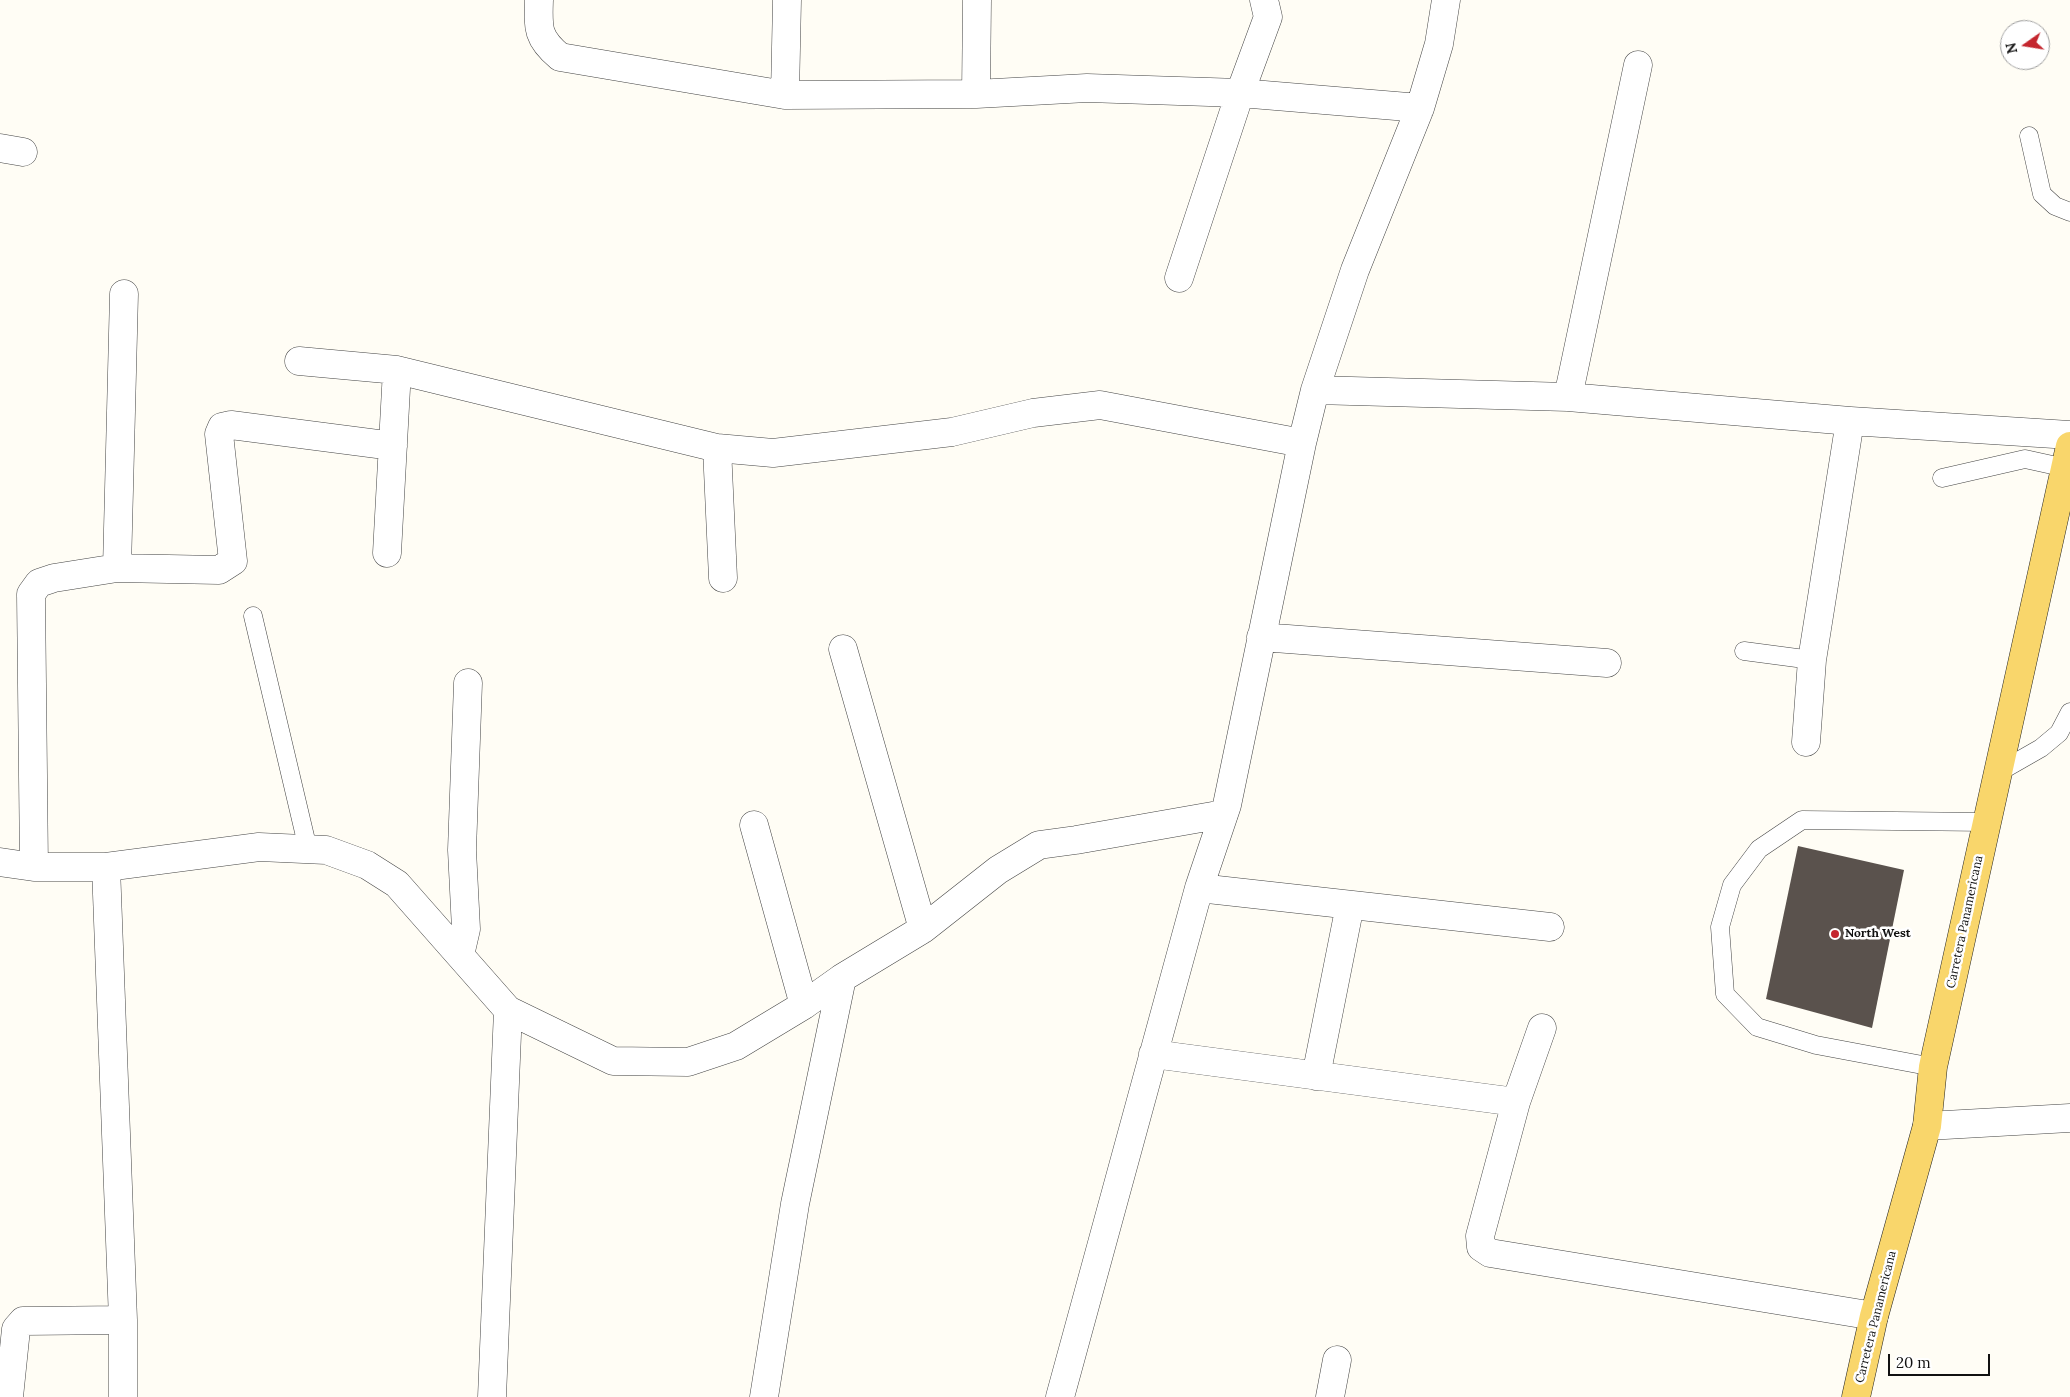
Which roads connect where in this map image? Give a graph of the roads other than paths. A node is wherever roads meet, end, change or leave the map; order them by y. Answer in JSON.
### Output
{"nodes":[{"id":1,"x":539,"y":0,"type":"edge"},
{"id":2,"x":787,"y":0,"type":"edge"},
{"id":3,"x":977,"y":0,"type":"edge"},
{"id":4,"x":1264,"y":0,"type":"edge"},
{"id":5,"x":1446,"y":0,"type":"edge"},
{"id":6,"x":1638,"y":64,"type":"dead end"},
{"id":7,"x":1240,"y":93,"type":"junction"},
{"id":8,"x":976,"y":94,"type":"junction"},
{"id":9,"x":785,"y":96,"type":"junction"},
{"id":10,"x":1420,"y":108,"type":"junction"},
{"id":11,"x":2029,"y":136,"type":"dead end"},
{"id":12,"x":2070,"y":212,"type":"edge"},
{"id":13,"x":1179,"y":278,"type":"dead end"},
{"id":14,"x":124,"y":294,"type":"dead end"},
{"id":15,"x":299,"y":361,"type":"dead end"},
{"id":16,"x":397,"y":370,"type":"junction"},
{"id":17,"x":1315,"y":390,"type":"junction"},
{"id":18,"x":1568,"y":397,"type":"junction"},
{"id":19,"x":1850,"y":421,"type":"junction"},
{"id":20,"x":2070,"y":435,"type":"edge"},
{"id":21,"x":1302,"y":443,"type":"junction"},
{"id":22,"x":393,"y":446,"type":"junction"},
{"id":23,"x":716,"y":448,"type":"junction"},
{"id":24,"x":2068,"y":457,"type":"edge"},
{"id":25,"x":1942,"y":478,"type":"dead end"},
{"id":26,"x":387,"y":553,"type":"dead end"},
{"id":27,"x":117,"y":568,"type":"junction"},
{"id":28,"x":723,"y":578,"type":"dead end"},
{"id":29,"x":253,"y":616,"type":"dead end"},
{"id":30,"x":1261,"y":637,"type":"junction"},
{"id":31,"x":843,"y":648,"type":"dead end"},
{"id":32,"x":1744,"y":650,"type":"dead end"},
{"id":33,"x":1812,"y":660,"type":"junction"},
{"id":34,"x":1607,"y":663,"type":"dead end"},
{"id":35,"x":468,"y":683,"type":"dead end"},
{"id":36,"x":2070,"y":712,"type":"edge"},
{"id":37,"x":1806,"y":742,"type":"dead end"},
{"id":38,"x":1998,"y":772,"type":"junction"},
{"id":39,"x":1224,"y":814,"type":"junction"},
{"id":40,"x":1988,"y":822,"type":"junction"},
{"id":41,"x":754,"y":825,"type":"dead end"},
{"id":42,"x":308,"y":849,"type":"junction"},
{"id":43,"x":0,"y":862,"type":"edge"},
{"id":44,"x":106,"y":867,"type":"junction"},
{"id":45,"x":34,"y":868,"type":"junction"},
{"id":46,"x":1199,"y":888,"type":"junction"},
{"id":47,"x":1350,"y":904,"type":"junction"},
{"id":48,"x":1550,"y":927,"type":"dead end"},
{"id":49,"x":923,"y":929,"type":"junction"},
{"id":50,"x":460,"y":955,"type":"junction"},
{"id":51,"x":842,"y":978,"type":"junction"},
{"id":52,"x":804,"y":1004,"type":"junction"},
{"id":53,"x":508,"y":1010,"type":"junction"},
{"id":54,"x":1542,"y":1028,"type":"dead end"},
{"id":55,"x":1153,"y":1054,"type":"junction"},
{"id":56,"x":1934,"y":1067,"type":"junction"},
{"id":57,"x":1316,"y":1076,"type":"junction"},
{"id":58,"x":1516,"y":1102,"type":"junction"},
{"id":59,"x":2070,"y":1118,"type":"edge"},
{"id":60,"x":1927,"y":1126,"type":"junction"},
{"id":61,"x":1874,"y":1316,"type":"junction"},
{"id":62,"x":123,"y":1320,"type":"junction"},
{"id":63,"x":1337,"y":1360,"type":"dead end"},
{"id":64,"x":9,"y":1397,"type":"edge"},
{"id":65,"x":123,"y":1397,"type":"edge"},
{"id":66,"x":492,"y":1397,"type":"edge"},
{"id":67,"x":764,"y":1397,"type":"edge"},
{"id":68,"x":1060,"y":1397,"type":"edge"},
{"id":69,"x":1330,"y":1397,"type":"edge"},
{"id":70,"x":1856,"y":1397,"type":"edge"}],
"edges":[{"from":1,"to":9,"type":"street"},
{"from":2,"to":9,"type":"street"},
{"from":3,"to":8,"type":"street"},
{"from":4,"to":7,"type":"street"},
{"from":5,"to":10,"type":"street"},
{"from":6,"to":18,"type":"street"},
{"from":7,"to":8,"type":"street"},
{"from":7,"to":10,"type":"street"},
{"from":7,"to":13,"type":"street"},
{"from":8,"to":9,"type":"street"},
{"from":10,"to":17,"type":"street"},
{"from":11,"to":12,"type":"lane"},
{"from":14,"to":27,"type":"street"},
{"from":15,"to":16,"type":"street"},
{"from":16,"to":22,"type":"street"},
{"from":16,"to":23,"type":"street"},
{"from":17,"to":18,"type":"street"},
{"from":17,"to":21,"type":"street"},
{"from":18,"to":19,"type":"street"},
{"from":19,"to":20,"type":"street"},
{"from":19,"to":33,"type":"street"},
{"from":21,"to":23,"type":"street"},
{"from":21,"to":30,"type":"street"},
{"from":22,"to":26,"type":"street"},
{"from":22,"to":27,"type":"street"},
{"from":23,"to":28,"type":"street"},
{"from":24,"to":25,"type":"lane"},
{"from":24,"to":38,"type":"main road","name":"Carretera Panamericana"},
{"from":27,"to":45,"type":"street"},
{"from":29,"to":42,"type":"lane"},
{"from":30,"to":34,"type":"street"},
{"from":30,"to":39,"type":"street"},
{"from":31,"to":49,"type":"street"},
{"from":32,"to":33,"type":"lane"},
{"from":33,"to":37,"type":"street"},
{"from":35,"to":50,"type":"street"},
{"from":36,"to":38,"type":"lane"},
{"from":38,"to":40,"type":"main road","name":"Carretera Panamericana"},
{"from":39,"to":46,"type":"street"},
{"from":39,"to":49,"type":"street"},
{"from":40,"to":56,"type":"main road","name":"Carretera Panamericana"},
{"from":40,"to":56,"type":"lane"},
{"from":41,"to":52,"type":"street"},
{"from":42,"to":44,"type":"street"},
{"from":42,"to":50,"type":"street"},
{"from":43,"to":45,"type":"street"},
{"from":44,"to":45,"type":"street"},
{"from":44,"to":62,"type":"street"},
{"from":46,"to":47,"type":"street"},
{"from":46,"to":55,"type":"street"},
{"from":47,"to":48,"type":"street"},
{"from":47,"to":57,"type":"street"},
{"from":49,"to":51,"type":"street"},
{"from":50,"to":53,"type":"street"},
{"from":51,"to":52,"type":"street"},
{"from":51,"to":67,"type":"street"},
{"from":52,"to":53,"type":"street"},
{"from":53,"to":66,"type":"street"},
{"from":54,"to":58,"type":"street"},
{"from":55,"to":57,"type":"street"},
{"from":55,"to":68,"type":"street"},
{"from":56,"to":60,"type":"main road","name":"Carretera Panamericana"},
{"from":57,"to":58,"type":"street"},
{"from":58,"to":61,"type":"street"},
{"from":59,"to":60,"type":"street"},
{"from":60,"to":61,"type":"main road","name":"Carretera Panamericana"},
{"from":61,"to":70,"type":"main road","name":"Carretera Panamericana"},
{"from":62,"to":64,"type":"street"},
{"from":62,"to":65,"type":"street"},
{"from":63,"to":69,"type":"street"}]}
